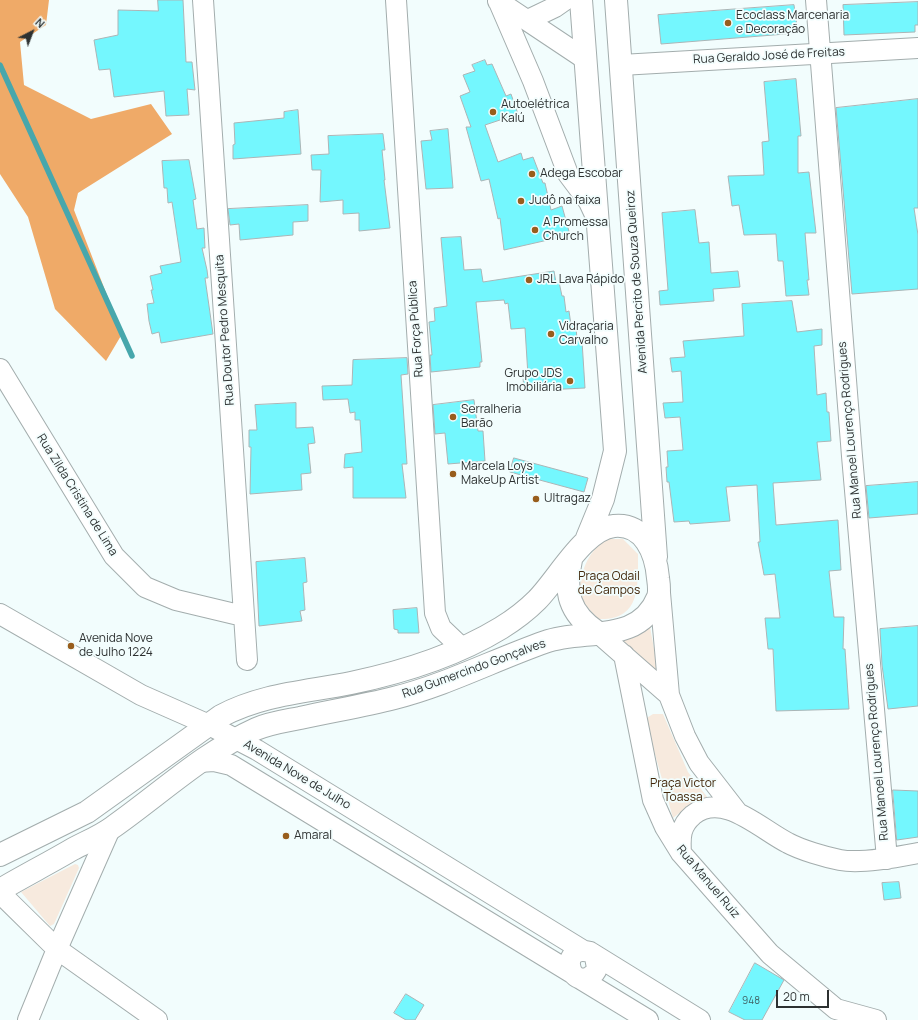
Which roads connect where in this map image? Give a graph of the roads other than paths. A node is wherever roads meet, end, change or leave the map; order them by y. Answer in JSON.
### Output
{"nodes":[{"id":1,"x":203,"y":0,"type":"edge"},
{"id":2,"x":396,"y":0,"type":"edge"},
{"id":3,"x":565,"y":0,"type":"edge"},
{"id":4,"x":581,"y":0,"type":"edge"},
{"id":5,"x":616,"y":0,"type":"edge"},
{"id":6,"x":816,"y":0,"type":"edge"},
{"id":7,"x":498,"y":1,"type":"edge"},
{"id":8,"x":528,"y":20,"type":"junction"},
{"id":9,"x":918,"y":48,"type":"edge"},
{"id":10,"x":820,"y":53,"type":"junction"},
{"id":11,"x":585,"y":59,"type":"junction"},
{"id":12,"x":621,"y":65,"type":"junction"},
{"id":13,"x":598,"y":220,"type":"junction"},
{"id":14,"x":0,"y":370,"type":"edge"},
{"id":15,"x":587,"y":538,"type":"junction"},
{"id":16,"x":571,"y":560,"type":"junction"},
{"id":17,"x":657,"y":564,"type":"junction"},
{"id":18,"x":660,"y":593,"type":"junction"},
{"id":19,"x":0,"y":614,"type":"edge"},
{"id":20,"x":243,"y":616,"type":"junction"},
{"id":21,"x":597,"y":632,"type":"junction"},
{"id":22,"x":462,"y":648,"type":"junction"},
{"id":23,"x":624,"y":655,"type":"junction"},
{"id":24,"x":246,"y":660,"type":"dead end"},
{"id":25,"x":669,"y":695,"type":"junction"},
{"id":26,"x":209,"y":725,"type":"junction"},
{"id":27,"x":237,"y":739,"type":"junction"},
{"id":28,"x":199,"y":762,"type":"junction"},
{"id":29,"x":737,"y":812,"type":"junction"},
{"id":30,"x":110,"y":829,"type":"junction"},
{"id":31,"x":681,"y":853,"type":"junction"},
{"id":32,"x":918,"y":853,"type":"edge"},
{"id":33,"x":0,"y":856,"type":"edge"},
{"id":34,"x":887,"y":859,"type":"junction"},
{"id":35,"x":0,"y":890,"type":"edge"},
{"id":36,"x":0,"y":893,"type":"edge"},
{"id":37,"x":57,"y":949,"type":"junction"},
{"id":38,"x":590,"y":954,"type":"junction"},
{"id":39,"x":576,"y":976,"type":"junction"},
{"id":40,"x":833,"y":1015,"type":"edge"},
{"id":41,"x":28,"y":1020,"type":"edge"},
{"id":42,"x":158,"y":1020,"type":"edge"},
{"id":43,"x":648,"y":1020,"type":"edge"},
{"id":44,"x":700,"y":1020,"type":"edge"},
{"id":45,"x":876,"y":1020,"type":"edge"}],
"edges":[{"from":1,"to":20,"type":"street","name":"Rua Doutor Pedro Mesquita"},
{"from":2,"to":22,"type":"street","name":"Rua Força Pública"},
{"from":3,"to":8,"type":"street"},
{"from":4,"to":11,"type":"main road"},
{"from":5,"to":12,"type":"main road","name":"Avenida Percito de Souza Queiroz"},
{"from":6,"to":10,"type":"street","name":"Rua Manoel Lourenço Rodrigues"},
{"from":7,"to":8,"type":"street"},
{"from":7,"to":13,"type":"street"},
{"from":8,"to":11,"type":"street"},
{"from":9,"to":10,"type":"street","name":"Rua Geraldo José de Freitas"},
{"from":10,"to":12,"type":"street","name":"Rua Geraldo José de Freitas"},
{"from":10,"to":34,"type":"street","name":"Rua Manoel Lourenço Rodrigues"},
{"from":11,"to":13,"type":"main road"},
{"from":12,"to":17,"type":"main road","name":"Avenida Percito de Souza Queiroz"},
{"from":13,"to":15,"type":"main road"},
{"from":14,"to":20,"type":"street","name":"Rua Zilda Cristina de Lima"},
{"from":15,"to":16,"type":"main road"},
{"from":15,"to":17,"type":"main road"},
{"from":16,"to":21,"type":"main road"},
{"from":16,"to":22,"type":"main road","name":"Rua Gumercindo Gonçalves"},
{"from":17,"to":18,"type":"main road"},
{"from":18,"to":21,"type":"main road"},
{"from":18,"to":25,"type":"street"},
{"from":19,"to":26,"type":"street","name":"Avenida Nove de Julho"},
{"from":20,"to":24,"type":"street","name":"Rua Doutor Pedro Mesquita"},
{"from":21,"to":23,"type":"street"},
{"from":21,"to":27,"type":"main road","name":"Rua Gumercindo Gonçalves"},
{"from":22,"to":26,"type":"main road","name":"Rua Gumercindo Gonçalves"},
{"from":23,"to":25,"type":"street"},
{"from":23,"to":31,"type":"street","name":"Rua Manuel Ruiz"},
{"from":25,"to":29,"type":"street"},
{"from":26,"to":27,"type":"street","name":"Avenida Nove de Julho"},
{"from":26,"to":33,"type":"main road","name":"Rua Gumercindo Gonçalves"},
{"from":27,"to":28,"type":"main road","name":"Rua Gumercindo Gonçalves"},
{"from":27,"to":38,"type":"street","name":"Avenida Nove de Julho"},
{"from":28,"to":30,"type":"main road","name":"Rua Gumercindo Gonçalves"},
{"from":28,"to":39,"type":"street"},
{"from":29,"to":31,"type":"street"},
{"from":29,"to":34,"type":"street"},
{"from":30,"to":35,"type":"main road","name":"Rua Gumercindo Gonçalves"},
{"from":30,"to":37,"type":"street"},
{"from":31,"to":40,"type":"street","name":"Rua Manuel Ruiz"},
{"from":32,"to":34,"type":"street"},
{"from":36,"to":37,"type":"street"},
{"from":37,"to":41,"type":"street"},
{"from":37,"to":42,"type":"street"},
{"from":38,"to":39,"type":"street"},
{"from":38,"to":44,"type":"street","name":"Avenida Nove de Julho"},
{"from":39,"to":43,"type":"street"},
{"from":40,"to":45,"type":"street","name":"Rua Manuel Ruiz"}]}
